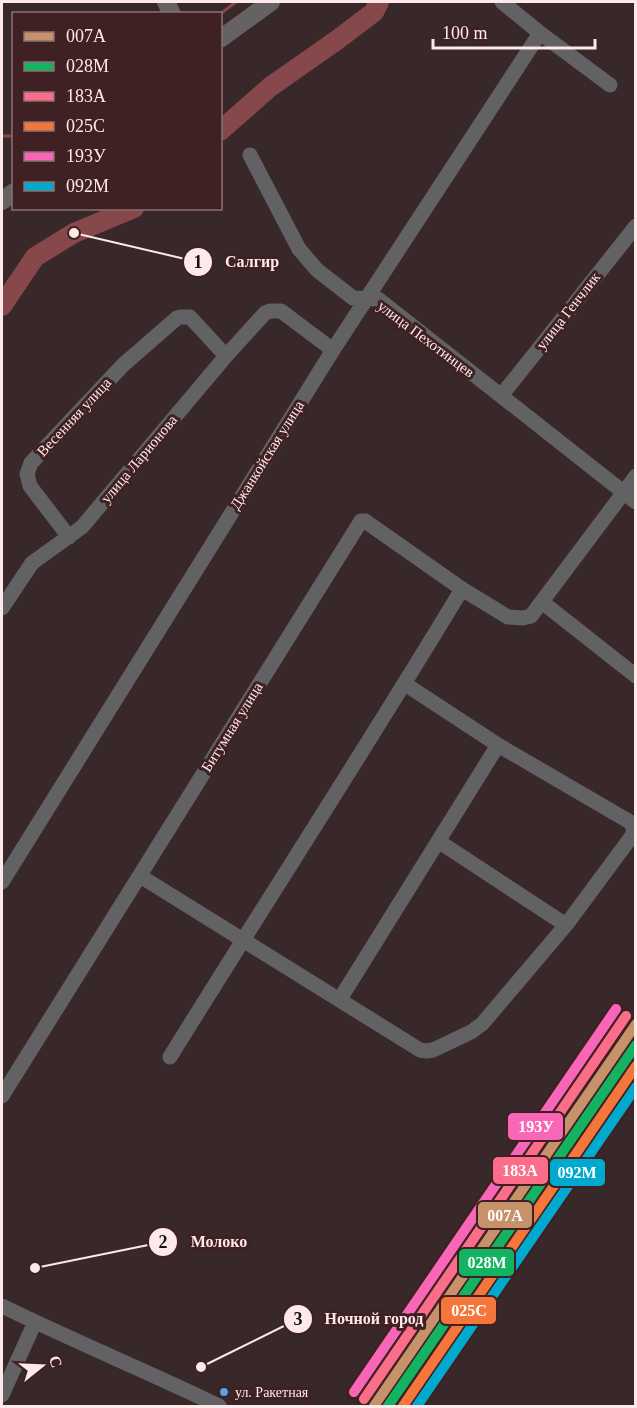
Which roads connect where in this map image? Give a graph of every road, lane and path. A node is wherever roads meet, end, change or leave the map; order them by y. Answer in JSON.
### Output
{"nodes":[{"id":1,"x":271,"y":2,"type":"edge"},
{"id":2,"x":502,"y":2,"type":"edge"},
{"id":3,"x":540,"y":33,"type":"junction"},
{"id":4,"x":222,"y":38,"type":"edge"},
{"id":5,"x":610,"y":85,"type":"dead end"},
{"id":6,"x":250,"y":155,"type":"dead end"},
{"id":7,"x":636,"y":226,"type":"edge"},
{"id":8,"x":366,"y":299,"type":"junction"},
{"id":9,"x":333,"y":350,"type":"junction"},
{"id":10,"x":226,"y":356,"type":"junction"},
{"id":11,"x":501,"y":396,"type":"junction"},
{"id":12,"x":636,"y":476,"type":"edge"},
{"id":13,"x":623,"y":492,"type":"junction"},
{"id":14,"x":636,"y":502,"type":"edge"},
{"id":15,"x":69,"y":537,"type":"junction"},
{"id":16,"x":462,"y":589,"type":"junction"},
{"id":17,"x":542,"y":602,"type":"junction"},
{"id":18,"x":2,"y":608,"type":"edge"},
{"id":19,"x":636,"y":676,"type":"edge"},
{"id":20,"x":405,"y":684,"type":"junction"},
{"id":21,"x":498,"y":745,"type":"junction"},
{"id":22,"x":438,"y":841,"type":"junction"},
{"id":23,"x":140,"y":876,"type":"junction"},
{"id":24,"x":2,"y":882,"type":"edge"},
{"id":25,"x":566,"y":925,"type":"junction"},
{"id":26,"x":243,"y":939,"type":"junction"},
{"id":27,"x":339,"y":999,"type":"junction"},
{"id":28,"x":170,"y":1057,"type":"dead end"},
{"id":29,"x":2,"y":1096,"type":"edge"},
{"id":30,"x":2,"y":1306,"type":"edge"},
{"id":31,"x":35,"y":1322,"type":"junction"},
{"id":32,"x":2,"y":1395,"type":"edge"},
{"id":33,"x":219,"y":1407,"type":"edge"}],
"edges":[{"from":1,"to":4,"type":"main road"},
{"from":2,"to":3,"type":"street"},
{"from":3,"to":5,"type":"street"},
{"from":3,"to":8,"type":"street","name":"Джанкойская улица"},
{"from":6,"to":8,"type":"street","name":"улица Пехотинцев"},
{"from":7,"to":11,"type":"street","name":"улица Генчлик"},
{"from":8,"to":9,"type":"street","name":"Джанкойская улица"},
{"from":8,"to":11,"type":"street","name":"улица Пехотинцев"},
{"from":9,"to":10,"type":"street","name":"улица Ларионова"},
{"from":9,"to":24,"type":"street","name":"Джанкойская улица"},
{"from":10,"to":15,"type":"street","name":"улица Ларионова"},
{"from":10,"to":15,"type":"street","name":"Весенняя улица"},
{"from":11,"to":13,"type":"street","name":"улица Пехотинцев"},
{"from":12,"to":13,"type":"street"},
{"from":13,"to":14,"type":"street","name":"улица Пехотинцев"},
{"from":13,"to":17,"type":"street"},
{"from":15,"to":18,"type":"street","name":"улица Ларионова"},
{"from":16,"to":17,"type":"street","name":"Битумная улица"},
{"from":16,"to":20,"type":"street"},
{"from":16,"to":23,"type":"street","name":"Битумная улица"},
{"from":17,"to":19,"type":"street"},
{"from":20,"to":21,"type":"street"},
{"from":20,"to":26,"type":"street"},
{"from":21,"to":22,"type":"street"},
{"from":21,"to":25,"type":"street"},
{"from":22,"to":25,"type":"street"},
{"from":22,"to":27,"type":"street"},
{"from":23,"to":26,"type":"street"},
{"from":23,"to":29,"type":"street","name":"Битумная улица"},
{"from":25,"to":27,"type":"street"},
{"from":26,"to":27,"type":"street"},
{"from":26,"to":28,"type":"street"},
{"from":30,"to":31,"type":"street"},
{"from":31,"to":32,"type":"street"},
{"from":31,"to":33,"type":"street"}]}
